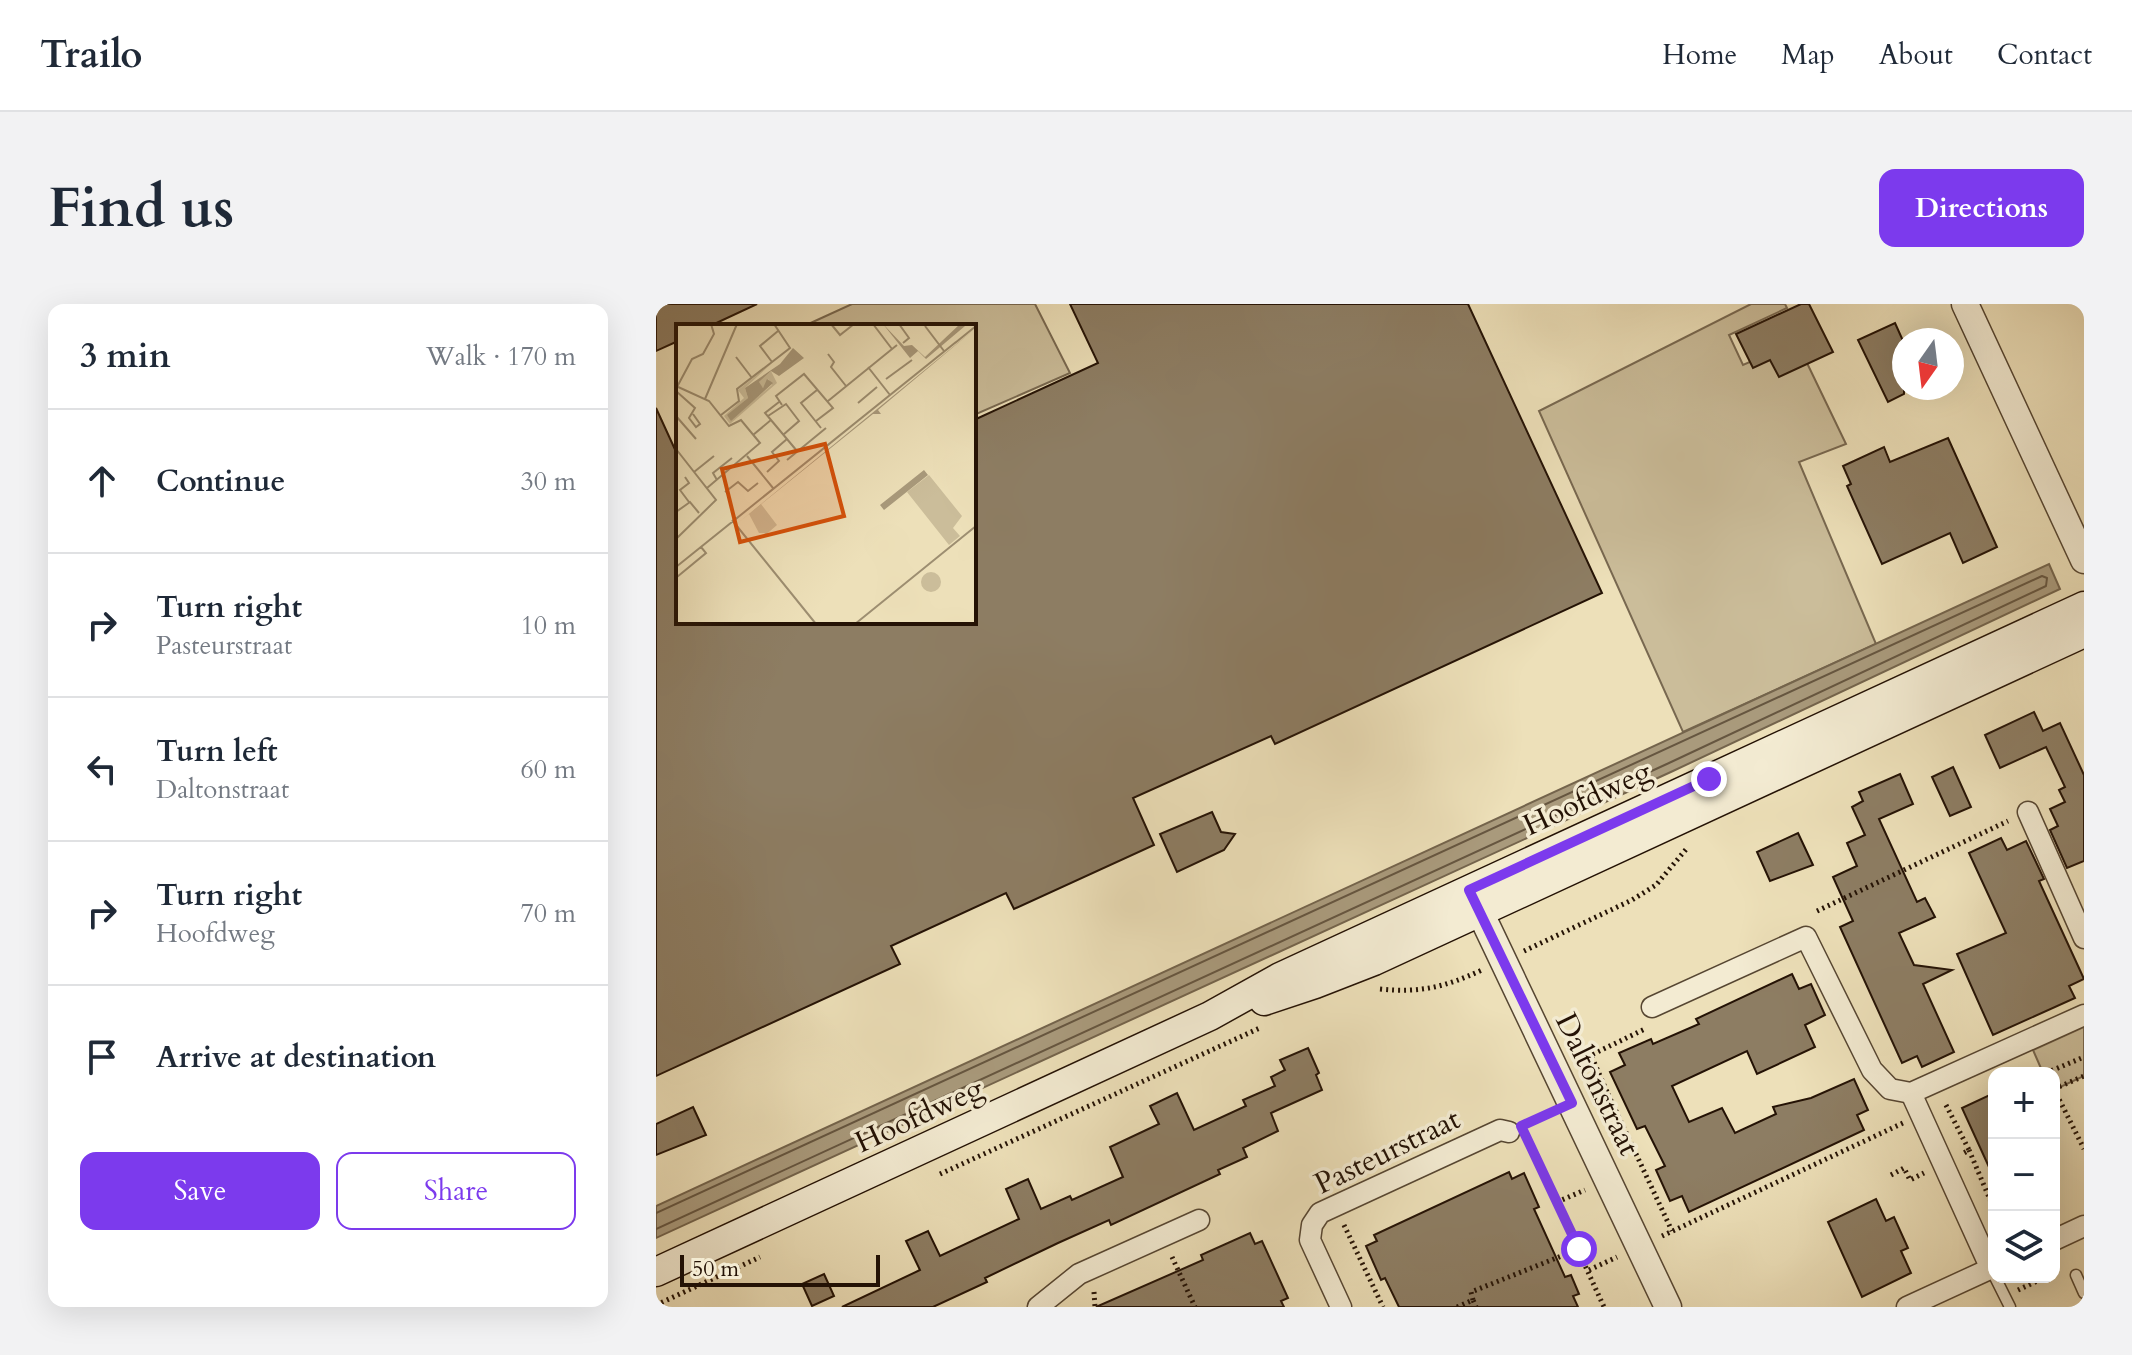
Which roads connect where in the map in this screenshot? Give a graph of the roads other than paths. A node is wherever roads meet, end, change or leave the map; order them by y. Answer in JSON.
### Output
{"nodes":[{"id":1,"x":1965,"y":304,"type":"edge"},
{"id":2,"x":2084,"y":560,"type":"edge"},
{"id":3,"x":2084,"y":606,"type":"edge"},
{"id":4,"x":2084,"y":633,"type":"edge"},
{"id":5,"x":2028,"y":812,"type":"road end"},
{"id":6,"x":1475,"y":900,"type":"junction"},
{"id":7,"x":2084,"y":938,"type":"edge"},
{"id":8,"x":1652,"y":1007,"type":"road end"},
{"id":9,"x":2084,"y":1015,"type":"edge"},
{"id":10,"x":1911,"y":1093,"type":"junction"},
{"id":11,"x":1515,"y":1129,"type":"road end"},
{"id":12,"x":1199,"y":1220,"type":"dead end"},
{"id":13,"x":2084,"y":1226,"type":"edge"},
{"id":14,"x":2060,"y":1237,"type":"edge"},
{"id":15,"x":1988,"y":1261,"type":"edge"},
{"id":16,"x":656,"y":1272,"type":"edge"},
{"id":17,"x":1988,"y":1274,"type":"edge"},
{"id":18,"x":2076,"y":1275,"type":"dead end"},
{"id":19,"x":1998,"y":1283,"type":"edge"},
{"id":20,"x":2084,"y":1293,"type":"edge"},
{"id":21,"x":1040,"y":1307,"type":"edge"},
{"id":22,"x":1341,"y":1307,"type":"edge"},
{"id":23,"x":1668,"y":1307,"type":"edge"},
{"id":24,"x":1907,"y":1307,"type":"edge"},
{"id":25,"x":2010,"y":1307,"type":"edge"}],
"edges":[{"from":1,"to":2,"type":"street"},
{"from":3,"to":6,"type":"main road","name":"Hoofdweg"},
{"from":4,"to":6,"type":"main road","name":"Hoofdweg"},
{"from":5,"to":7,"type":"street"},
{"from":6,"to":16,"type":"main road","name":"Hoofdweg"},
{"from":6,"to":23,"type":"street","name":"Daltonstraat"},
{"from":8,"to":10,"type":"street"},
{"from":9,"to":10,"type":"street"},
{"from":10,"to":15,"type":"street"},
{"from":11,"to":22,"type":"street","name":"Pasteurstraat"},
{"from":12,"to":21,"type":"street"},
{"from":13,"to":14,"type":"street"},
{"from":17,"to":24,"type":"street"},
{"from":18,"to":20,"type":"lane"},
{"from":19,"to":25,"type":"lane"}]}
